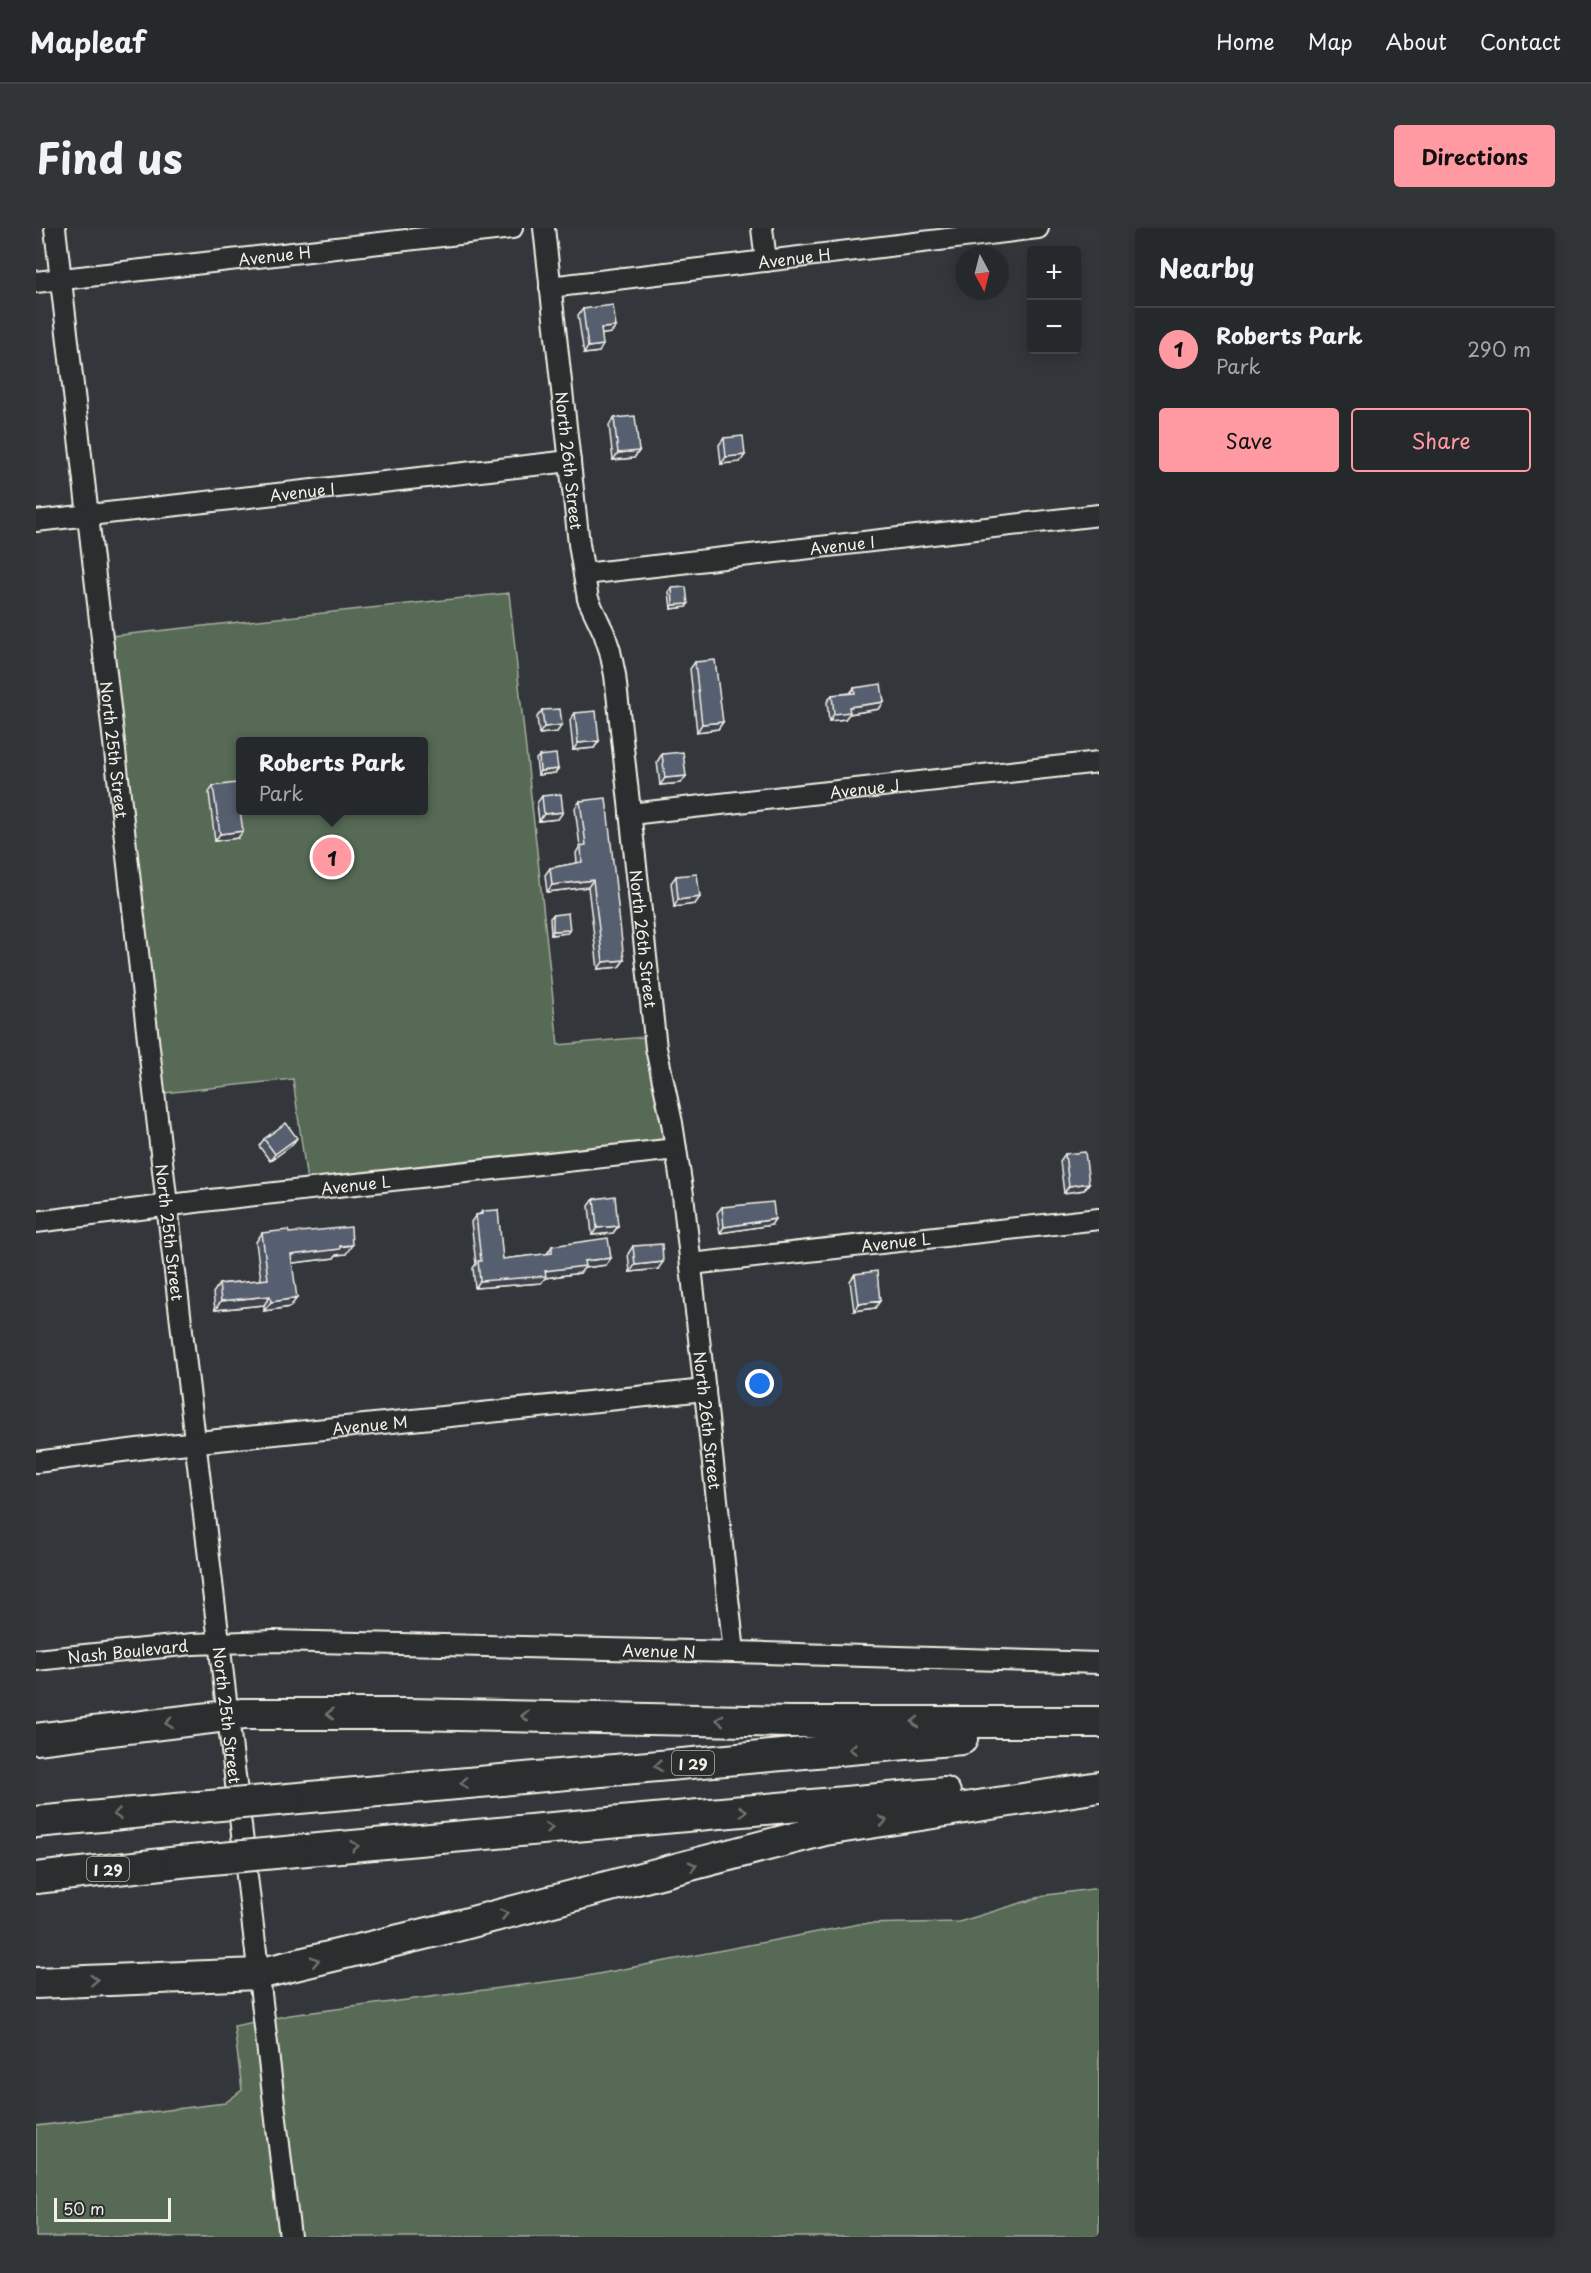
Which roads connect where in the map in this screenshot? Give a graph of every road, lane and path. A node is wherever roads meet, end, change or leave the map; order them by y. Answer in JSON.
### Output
{"nodes":[{"id":1,"x":55,"y":228,"type":"edge"},
{"id":2,"x":512,"y":228,"type":"edge"},
{"id":3,"x":544,"y":228,"type":"edge"},
{"id":4,"x":762,"y":228,"type":"edge"},
{"id":5,"x":1038,"y":228,"type":"edge"},
{"id":6,"x":766,"y":261,"type":"junction"},
{"id":7,"x":61,"y":279,"type":"junction"},
{"id":8,"x":36,"y":282,"type":"edge"},
{"id":9,"x":550,"y":287,"type":"junction"},
{"id":10,"x":570,"y":461,"type":"junction"},
{"id":11,"x":88,"y":515,"type":"junction"},
{"id":12,"x":1099,"y":515,"type":"edge"},
{"id":13,"x":36,"y":520,"type":"edge"},
{"id":14,"x":584,"y":574,"type":"junction"},
{"id":15,"x":1099,"y":762,"type":"edge"},
{"id":16,"x":630,"y":814,"type":"junction"},
{"id":17,"x":676,"y":1149,"type":"junction"},
{"id":18,"x":167,"y":1205,"type":"junction"},
{"id":19,"x":1099,"y":1219,"type":"edge"},
{"id":20,"x":36,"y":1222,"type":"edge"},
{"id":21,"x":691,"y":1264,"type":"junction"},
{"id":22,"x":705,"y":1390,"type":"junction"},
{"id":23,"x":195,"y":1442,"type":"junction"},
{"id":24,"x":36,"y":1462,"type":"edge"},
{"id":25,"x":219,"y":1643,"type":"junction"},
{"id":26,"x":734,"y":1652,"type":"junction"},
{"id":27,"x":36,"y":1660,"type":"edge"},
{"id":28,"x":1099,"y":1663,"type":"edge"},
{"id":29,"x":227,"y":1715,"type":"junction"},
{"id":30,"x":1099,"y":1724,"type":"edge"},
{"id":31,"x":36,"y":1739,"type":"edge"},
{"id":32,"x":1099,"y":1781,"type":"edge"},
{"id":33,"x":1099,"y":1787,"type":"edge"},
{"id":34,"x":36,"y":1822,"type":"edge"},
{"id":35,"x":36,"y":1878,"type":"edge"},
{"id":36,"x":258,"y":1974,"type":"junction"},
{"id":37,"x":36,"y":1983,"type":"edge"},
{"id":38,"x":290,"y":2237,"type":"edge"}],
"edges":[{"from":1,"to":7,"type":"street","name":"North 25th Street"},
{"from":2,"to":7,"type":"street","name":"Avenue H"},
{"from":3,"to":9,"type":"street","name":"North 26th Street"},
{"from":4,"to":6,"type":"street"},
{"from":5,"to":6,"type":"street","name":"Avenue H"},
{"from":6,"to":9,"type":"street","name":"Avenue H"},
{"from":7,"to":8,"type":"street","name":"Avenue H"},
{"from":7,"to":11,"type":"street","name":"North 25th Street"},
{"from":9,"to":10,"type":"street","name":"North 26th Street"},
{"from":10,"to":11,"type":"street","name":"Avenue I"},
{"from":10,"to":14,"type":"street","name":"North 26th Street"},
{"from":11,"to":13,"type":"street","name":"Avenue I"},
{"from":11,"to":18,"type":"street","name":"North 25th Street"},
{"from":12,"to":14,"type":"street","name":"Avenue I"},
{"from":14,"to":16,"type":"street","name":"North 26th Street"},
{"from":15,"to":16,"type":"street","name":"Avenue J"},
{"from":16,"to":17,"type":"street","name":"North 26th Street"},
{"from":17,"to":18,"type":"street","name":"Avenue L"},
{"from":17,"to":21,"type":"street","name":"North 26th Street"},
{"from":18,"to":20,"type":"street","name":"Avenue L"},
{"from":18,"to":23,"type":"street","name":"North 25th Street"},
{"from":19,"to":21,"type":"street","name":"Avenue L"},
{"from":21,"to":22,"type":"street","name":"North 26th Street"},
{"from":22,"to":23,"type":"street","name":"Avenue M"},
{"from":22,"to":26,"type":"street","name":"North 26th Street"},
{"from":23,"to":24,"type":"street","name":"Avenue M"},
{"from":23,"to":25,"type":"street","name":"North 25th Street"},
{"from":25,"to":26,"type":"street","name":"Avenue N"},
{"from":25,"to":27,"type":"street","name":"Nash Boulevard"},
{"from":25,"to":29,"type":"street","name":"North 25th Street"},
{"from":26,"to":28,"type":"street","name":"Avenue N"},
{"from":30,"to":29,"type":"highway","one_way":true},
{"from":29,"to":31,"type":"highway","one_way":true},
{"from":29,"to":36,"type":"street","name":"North 25th Street"},
{"from":30,"to":34,"type":"highway","number":"I 29","one_way":true,"bridge":true},
{"from":35,"to":32,"type":"highway","number":"I 29","one_way":true,"bridge":true},
{"from":36,"to":33,"type":"highway","one_way":true},
{"from":37,"to":36,"type":"highway","one_way":true},
{"from":36,"to":38,"type":"street","name":"North 25th Street"}]}
